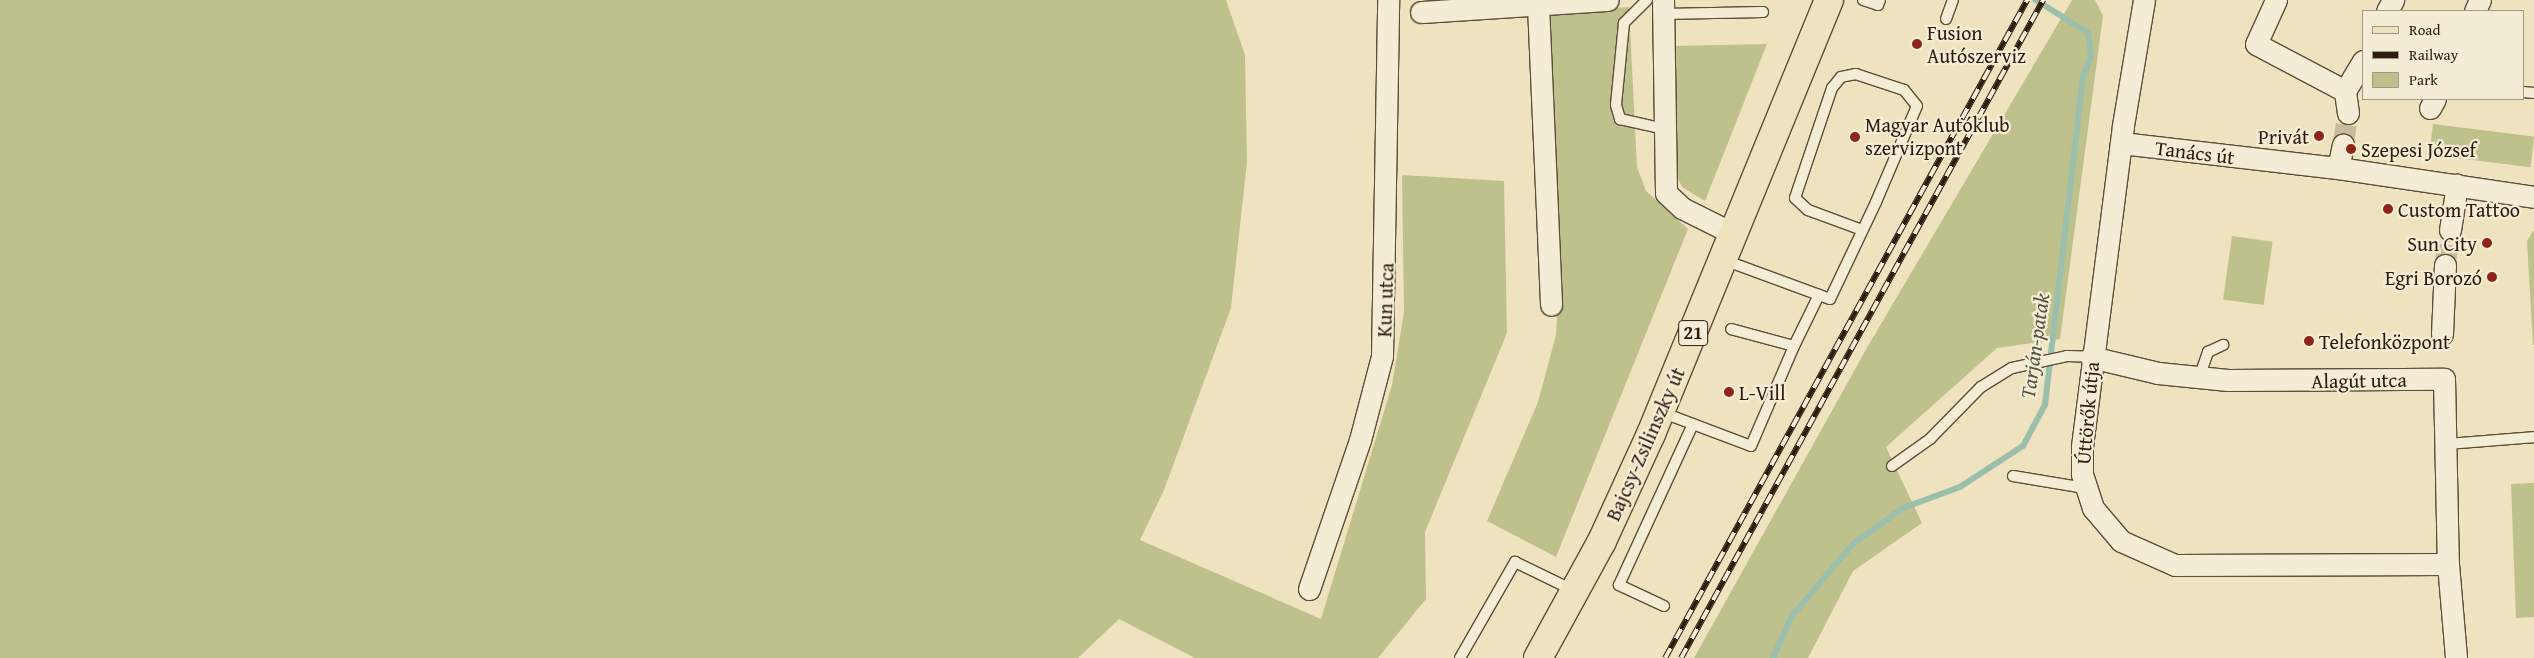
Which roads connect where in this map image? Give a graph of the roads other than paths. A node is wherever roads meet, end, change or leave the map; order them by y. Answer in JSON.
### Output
{"nodes":[{"id":1,"x":1388,"y":0,"type":"edge"},
{"id":2,"x":1608,"y":0,"type":"edge"},
{"id":3,"x":1647,"y":0,"type":"edge"},
{"id":4,"x":1829,"y":0,"type":"edge"},
{"id":5,"x":1863,"y":0,"type":"edge"},
{"id":6,"x":1880,"y":0,"type":"edge"},
{"id":7,"x":1953,"y":0,"type":"edge"},
{"id":8,"x":2144,"y":0,"type":"edge"},
{"id":9,"x":2276,"y":0,"type":"edge"},
{"id":10,"x":1538,"y":5,"type":"junction"},
{"id":11,"x":1663,"y":7,"type":"edge"},
{"id":12,"x":1421,"y":12,"type":"dead end"},
{"id":13,"x":1763,"y":12,"type":"dead end"},
{"id":14,"x":1946,"y":19,"type":"dead end"},
{"id":15,"x":2362,"y":63,"type":"edge"},
{"id":16,"x":2346,"y":91,"type":"junction"},
{"id":17,"x":2348,"y":114,"type":"tunnel mouth"},
{"id":18,"x":1664,"y":129,"type":"junction"},
{"id":19,"x":2121,"y":143,"type":"junction"},
{"id":20,"x":2343,"y":145,"type":"tunnel mouth"},
{"id":21,"x":2338,"y":168,"type":"junction"},
{"id":22,"x":2457,"y":186,"type":"junction"},
{"id":23,"x":2534,"y":198,"type":"edge"},
{"id":24,"x":1862,"y":230,"type":"junction"},
{"id":25,"x":2450,"y":230,"type":"tunnel mouth"},
{"id":26,"x":1734,"y":234,"type":"junction"},
{"id":27,"x":1724,"y":260,"type":"junction"},
{"id":28,"x":2445,"y":265,"type":"tunnel mouth"},
{"id":29,"x":1820,"y":295,"type":"junction"},
{"id":30,"x":1551,"y":305,"type":"dead end"},
{"id":31,"x":1731,"y":329,"type":"dead end"},
{"id":32,"x":2442,"y":334,"type":"dead end"},
{"id":33,"x":2222,"y":345,"type":"dead end"},
{"id":34,"x":1794,"y":346,"type":"junction"},
{"id":35,"x":2091,"y":357,"type":"junction"},
{"id":36,"x":2200,"y":378,"type":"junction"},
{"id":37,"x":1660,"y":411,"type":"junction"},
{"id":38,"x":1693,"y":424,"type":"junction"},
{"id":39,"x":2534,"y":437,"type":"edge"},
{"id":40,"x":2446,"y":444,"type":"junction"},
{"id":41,"x":1892,"y":466,"type":"dead end"},
{"id":42,"x":2013,"y":476,"type":"dead end"},
{"id":43,"x":2085,"y":488,"type":"junction"},
{"id":44,"x":2448,"y":564,"type":"junction"},
{"id":45,"x":1309,"y":589,"type":"dead end"},
{"id":46,"x":1575,"y":591,"type":"junction"},
{"id":47,"x":1664,"y":606,"type":"dead end"},
{"id":48,"x":1460,"y":658,"type":"edge"},
{"id":49,"x":1538,"y":658,"type":"edge"},
{"id":50,"x":2456,"y":658,"type":"edge"}],
"edges":[{"from":1,"to":45,"type":"street","name":"Kun utca"},
{"from":2,"to":10,"type":"street"},
{"from":3,"to":18,"type":"lane"},
{"from":4,"to":26,"type":"main road","name":"Bajcsy-Zsilinszky út","number":"21"},
{"from":5,"to":6,"type":"lane"},
{"from":7,"to":14,"type":"lane"},
{"from":8,"to":19,"type":"street","name":"Úttörők útja"},
{"from":9,"to":16,"type":"street"},
{"from":10,"to":12,"type":"street"},
{"from":10,"to":30,"type":"street"},
{"from":11,"to":13,"type":"lane"},
{"from":11,"to":18,"type":"street"},
{"from":15,"to":16,"type":"street"},
{"from":16,"to":17,"type":"street"},
{"from":18,"to":26,"type":"street"},
{"from":19,"to":21,"type":"street","name":"Tanács út"},
{"from":19,"to":35,"type":"street","name":"Úttörők útja"},
{"from":20,"to":21,"type":"street"},
{"from":21,"to":22,"type":"street","name":"Tanács út"},
{"from":22,"to":23,"type":"street","name":"Tanács út"},
{"from":22,"to":25,"type":"street"},
{"from":24,"to":24,"type":"lane"},
{"from":24,"to":29,"type":"lane"},
{"from":26,"to":27,"type":"main road","name":"Bajcsy-Zsilinszky út","number":"21"},
{"from":27,"to":29,"type":"lane"},
{"from":27,"to":37,"type":"main road","name":"Bajcsy-Zsilinszky út","number":"21"},
{"from":28,"to":32,"type":"street"},
{"from":29,"to":34,"type":"lane"},
{"from":31,"to":34,"type":"lane"},
{"from":33,"to":36,"type":"lane"},
{"from":34,"to":38,"type":"lane"},
{"from":35,"to":36,"type":"street","name":"Alagút utca"},
{"from":35,"to":41,"type":"lane"},
{"from":35,"to":43,"type":"street","name":"Úttörők útja"},
{"from":36,"to":40,"type":"street","name":"Alagút utca"},
{"from":37,"to":38,"type":"lane"},
{"from":37,"to":46,"type":"main road","name":"Bajcsy-Zsilinszky út","number":"21"},
{"from":38,"to":47,"type":"lane"},
{"from":39,"to":40,"type":"lane"},
{"from":40,"to":44,"type":"street","name":"Alagút utca"},
{"from":42,"to":43,"type":"lane"},
{"from":43,"to":44,"type":"street","name":"Úttörők útja"},
{"from":44,"to":50,"type":"street"},
{"from":46,"to":48,"type":"lane"},
{"from":46,"to":49,"type":"main road","name":"Bajcsy-Zsilinszky út","number":"21"}]}
